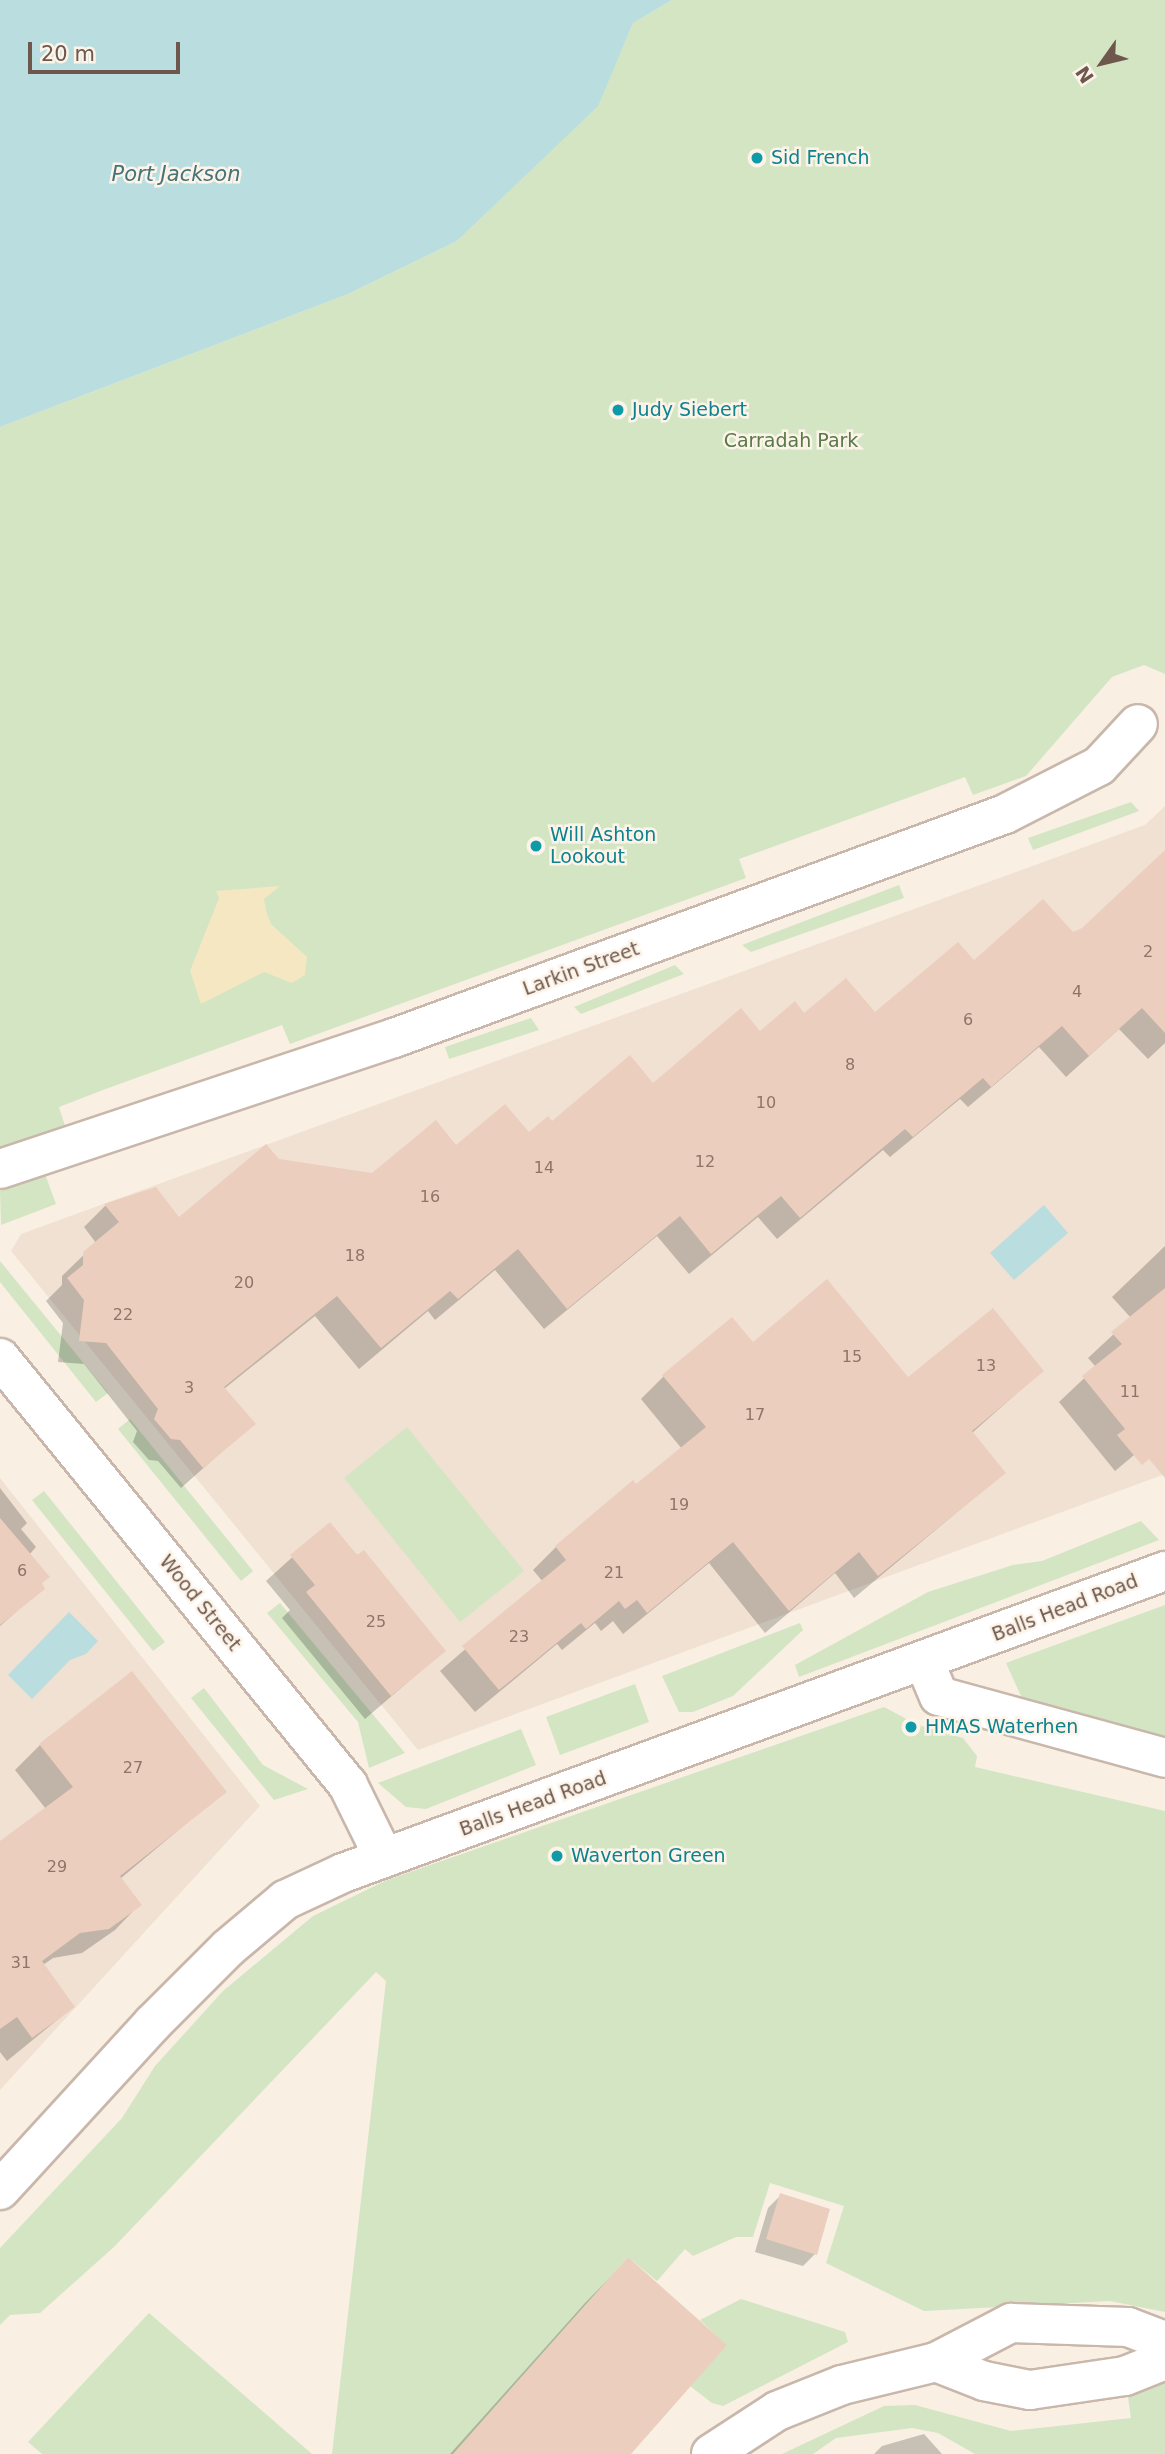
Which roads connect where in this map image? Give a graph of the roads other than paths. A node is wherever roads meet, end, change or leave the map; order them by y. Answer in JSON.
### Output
{"nodes":[{"id":1,"x":1138,"y":724,"type":"dead end"},
{"id":2,"x":0,"y":1169,"type":"edge"},
{"id":3,"x":0,"y":1358,"type":"edge"},
{"id":4,"x":1165,"y":1571,"type":"edge"},
{"id":5,"x":924,"y":1661,"type":"junction"},
{"id":6,"x":1165,"y":1758,"type":"edge"},
{"id":7,"x":384,"y":1858,"type":"junction"},
{"id":8,"x":0,"y":2190,"type":"edge"},
{"id":9,"x":1165,"y":2341,"type":"edge"},
{"id":10,"x":1165,"y":2360,"type":"edge"},
{"id":11,"x":936,"y":2362,"type":"junction"},
{"id":12,"x":711,"y":2454,"type":"edge"}],
"edges":[{"from":1,"to":2,"type":"street","name":"Larkin Street"},
{"from":3,"to":7,"type":"street","name":"Wood Street"},
{"from":4,"to":5,"type":"street","name":"Balls Head Road"},
{"from":5,"to":6,"type":"street"},
{"from":5,"to":7,"type":"street","name":"Balls Head Road"},
{"from":7,"to":8,"type":"street","name":"Balls Head Road"},
{"from":9,"to":11,"type":"street"},
{"from":10,"to":11,"type":"street"},
{"from":11,"to":12,"type":"street"}]}
